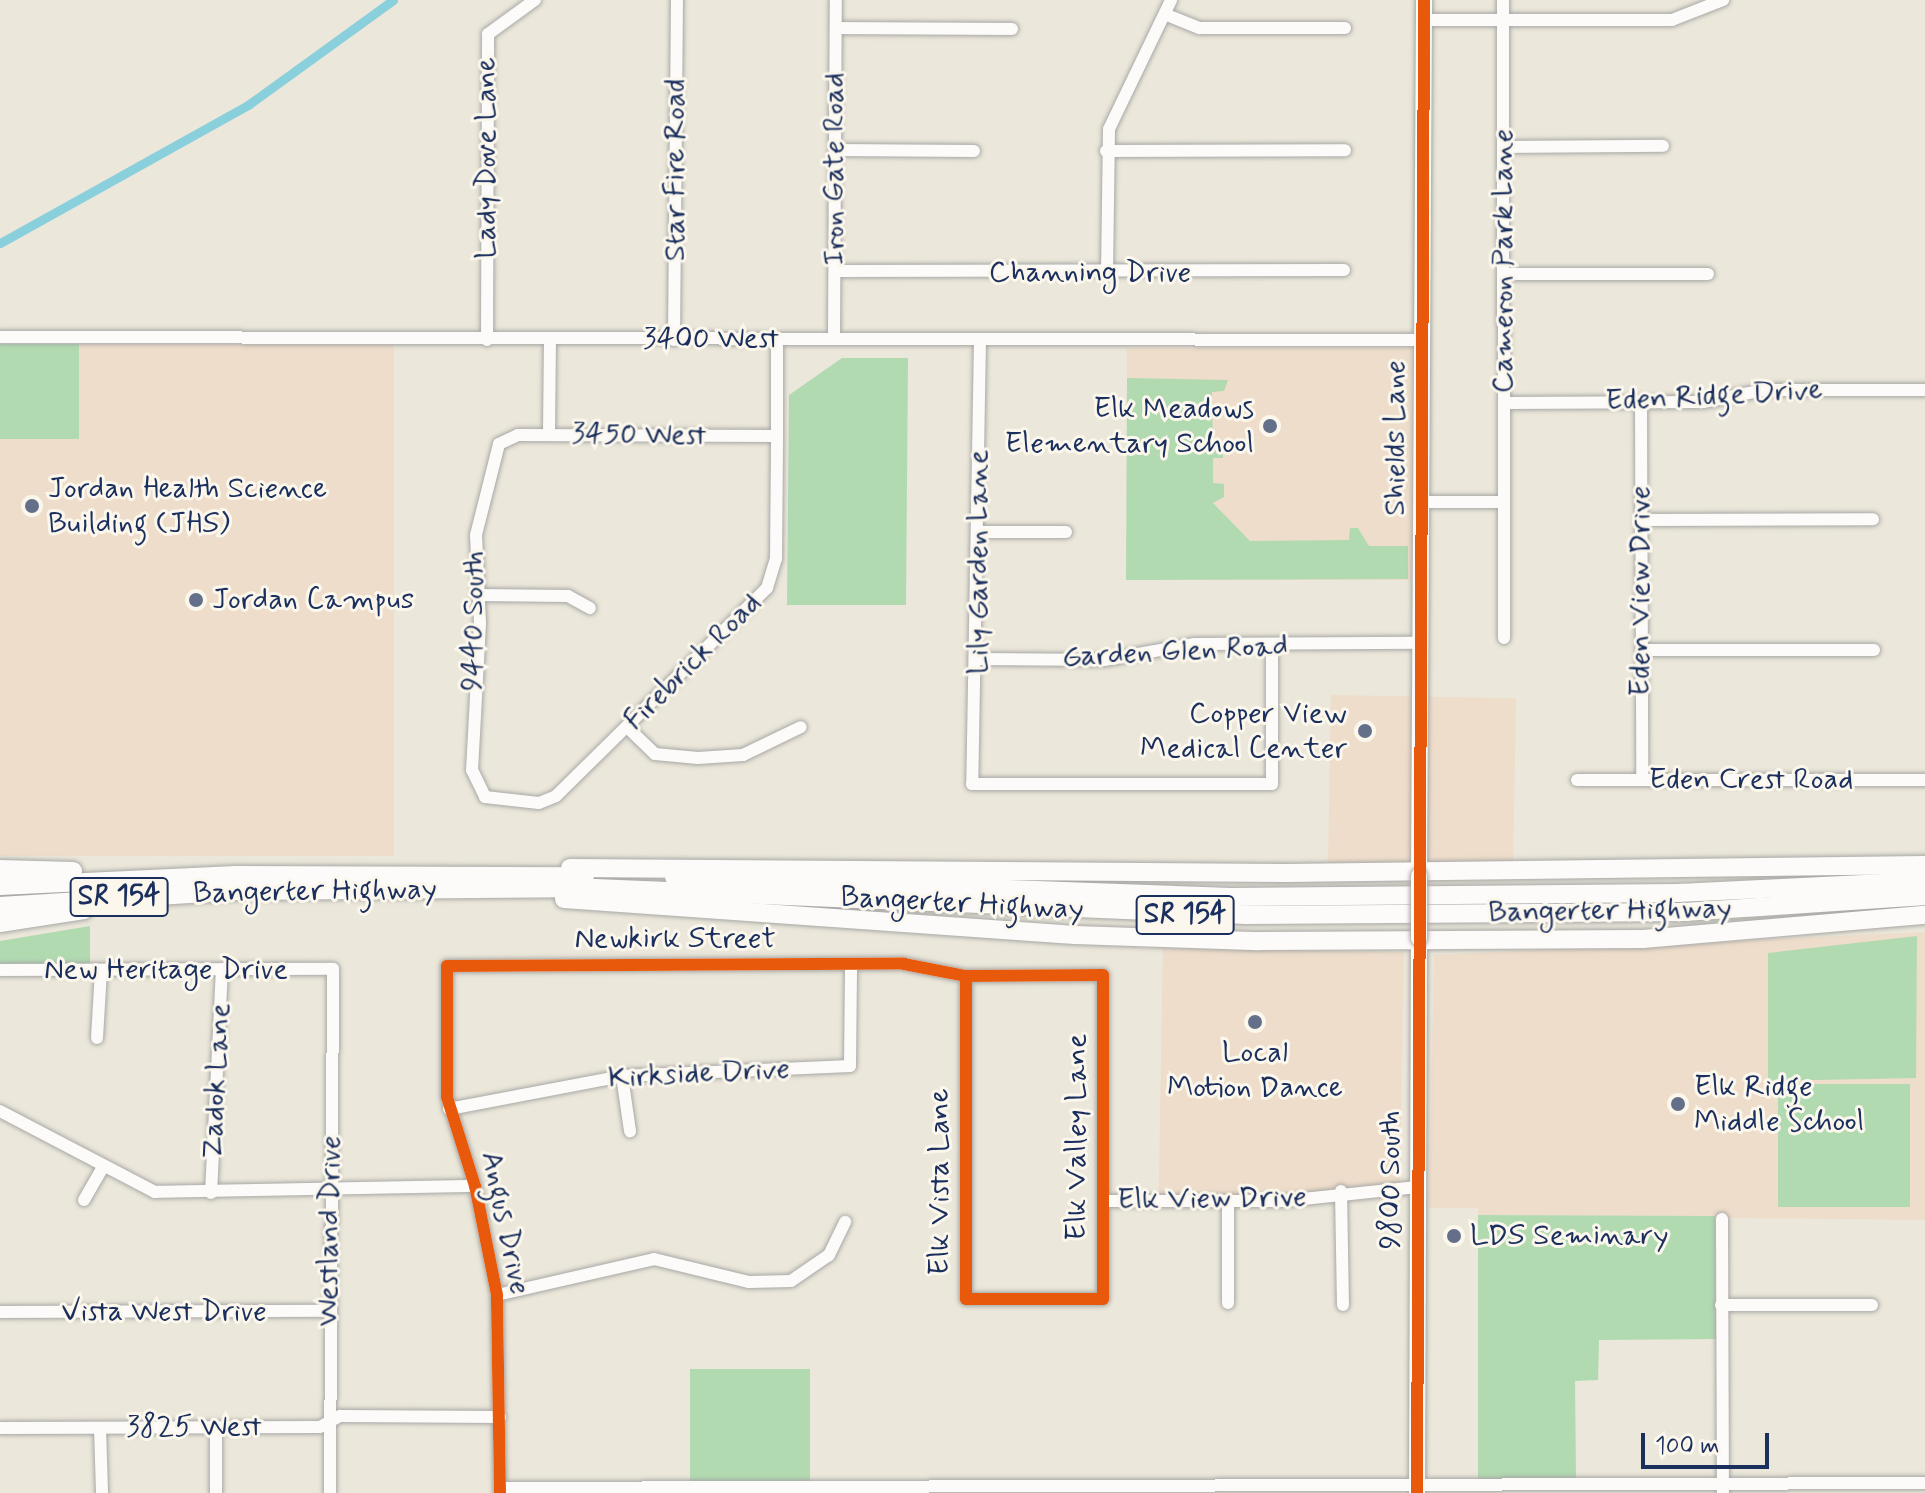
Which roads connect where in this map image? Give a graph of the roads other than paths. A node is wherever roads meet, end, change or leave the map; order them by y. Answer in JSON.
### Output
{"nodes":[{"id":1,"x":535,"y":0,"type":"edge"},
{"id":2,"x":677,"y":0,"type":"edge"},
{"id":3,"x":836,"y":0,"type":"edge"},
{"id":4,"x":1171,"y":0,"type":"edge"},
{"id":5,"x":1424,"y":0,"type":"edge"},
{"id":6,"x":1503,"y":0,"type":"edge"},
{"id":7,"x":1720,"y":1,"type":"edge"},
{"id":8,"x":1167,"y":15,"type":"junction"},
{"id":9,"x":1424,"y":20,"type":"junction"},
{"id":10,"x":1503,"y":21,"type":"junction"},
{"id":11,"x":836,"y":28,"type":"junction"},
{"id":12,"x":1345,"y":28,"type":"dead end"},
{"id":13,"x":1012,"y":29,"type":"dead end"},
{"id":14,"x":1663,"y":146,"type":"dead end"},
{"id":15,"x":1504,"y":147,"type":"junction"},
{"id":16,"x":835,"y":150,"type":"junction"},
{"id":17,"x":1345,"y":150,"type":"dead end"},
{"id":18,"x":974,"y":151,"type":"dead end"},
{"id":19,"x":1106,"y":151,"type":"junction"},
{"id":20,"x":1344,"y":270,"type":"dead end"},
{"id":21,"x":835,"y":271,"type":"junction"},
{"id":22,"x":1107,"y":273,"type":"junction"},
{"id":23,"x":1504,"y":274,"type":"junction"},
{"id":24,"x":1708,"y":274,"type":"dead end"},
{"id":25,"x":0,"y":337,"type":"edge"},
{"id":26,"x":550,"y":339,"type":"junction"},
{"id":27,"x":777,"y":339,"type":"junction"},
{"id":28,"x":834,"y":339,"type":"junction"},
{"id":29,"x":487,"y":340,"type":"junction"},
{"id":30,"x":674,"y":340,"type":"junction"},
{"id":31,"x":980,"y":340,"type":"junction"},
{"id":32,"x":1422,"y":340,"type":"junction"},
{"id":33,"x":1925,"y":390,"type":"edge"},
{"id":34,"x":1641,"y":402,"type":"junction"},
{"id":35,"x":1504,"y":403,"type":"junction"},
{"id":36,"x":549,"y":434,"type":"junction"},
{"id":37,"x":777,"y":436,"type":"junction"},
{"id":38,"x":502,"y":441,"type":"joint"},
{"id":39,"x":1422,"y":502,"type":"junction"},
{"id":40,"x":1504,"y":502,"type":"junction"},
{"id":41,"x":1873,"y":519,"type":"dead end"},
{"id":42,"x":1641,"y":520,"type":"junction"},
{"id":43,"x":979,"y":532,"type":"junction"},
{"id":44,"x":1066,"y":532,"type":"dead end"},
{"id":45,"x":478,"y":595,"type":"junction"},
{"id":46,"x":590,"y":608,"type":"dead end"},
{"id":47,"x":1504,"y":638,"type":"dead end"},
{"id":48,"x":1421,"y":643,"type":"junction"},
{"id":49,"x":1272,"y":644,"type":"junction"},
{"id":50,"x":1642,"y":650,"type":"junction"},
{"id":51,"x":1874,"y":650,"type":"dead end"},
{"id":52,"x":978,"y":659,"type":"junction"},
{"id":53,"x":627,"y":727,"type":"junction"},
{"id":54,"x":801,"y":727,"type":"dead end"},
{"id":55,"x":1577,"y":780,"type":"dead end"},
{"id":56,"x":1642,"y":780,"type":"junction"},
{"id":57,"x":1925,"y":780,"type":"edge"},
{"id":58,"x":490,"y":799,"type":"joint"},
{"id":59,"x":1925,"y":865,"type":"edge"},
{"id":60,"x":0,"y":869,"type":"edge"},
{"id":61,"x":1419,"y":874,"type":"junction"},
{"id":62,"x":1925,"y":881,"type":"edge"},
{"id":63,"x":448,"y":882,"type":"junction"},
{"id":64,"x":237,"y":883,"type":"junction"},
{"id":65,"x":0,"y":886,"type":"edge"},
{"id":66,"x":1925,"y":896,"type":"edge"},
{"id":67,"x":0,"y":906,"type":"edge"},
{"id":68,"x":1925,"y":915,"type":"edge"},
{"id":69,"x":0,"y":923,"type":"edge"},
{"id":70,"x":1419,"y":940,"type":"junction"},
{"id":71,"x":851,"y":965,"type":"junction"},
{"id":72,"x":447,"y":966,"type":"joint"},
{"id":73,"x":222,"y":969,"type":"junction"},
{"id":74,"x":333,"y":969,"type":"joint"},
{"id":75,"x":0,"y":970,"type":"edge"},
{"id":76,"x":101,"y":970,"type":"junction"},
{"id":77,"x":1103,"y":975,"type":"joint"},
{"id":78,"x":966,"y":976,"type":"junction"},
{"id":79,"x":97,"y":1038,"type":"dead end"},
{"id":80,"x":622,"y":1076,"type":"junction"},
{"id":81,"x":449,"y":1109,"type":"junction"},
{"id":82,"x":0,"y":1111,"type":"edge"},
{"id":83,"x":630,"y":1131,"type":"dead end"},
{"id":84,"x":103,"y":1167,"type":"junction"},
{"id":85,"x":475,"y":1186,"type":"junction"},
{"id":86,"x":1417,"y":1187,"type":"junction"},
{"id":87,"x":1341,"y":1191,"type":"junction"},
{"id":88,"x":211,"y":1193,"type":"junction"},
{"id":89,"x":329,"y":1193,"type":"junction"},
{"id":90,"x":84,"y":1200,"type":"dead end"},
{"id":91,"x":1103,"y":1201,"type":"junction"},
{"id":92,"x":1228,"y":1201,"type":"junction"},
{"id":93,"x":1722,"y":1219,"type":"dead end"},
{"id":94,"x":845,"y":1222,"type":"dead end"},
{"id":95,"x":497,"y":1295,"type":"junction"},
{"id":96,"x":1103,"y":1299,"type":"joint"},
{"id":97,"x":1228,"y":1303,"type":"dead end"},
{"id":98,"x":1343,"y":1305,"type":"dead end"},
{"id":99,"x":1721,"y":1305,"type":"junction"},
{"id":100,"x":1872,"y":1305,"type":"dead end"},
{"id":101,"x":329,"y":1311,"type":"junction"},
{"id":102,"x":0,"y":1312,"type":"edge"},
{"id":103,"x":500,"y":1417,"type":"junction"},
{"id":104,"x":331,"y":1421,"type":"junction"},
{"id":105,"x":216,"y":1427,"type":"junction"},
{"id":106,"x":0,"y":1428,"type":"edge"},
{"id":107,"x":100,"y":1428,"type":"junction"},
{"id":108,"x":1925,"y":1483,"type":"edge"},
{"id":109,"x":1417,"y":1488,"type":"edge"},
{"id":110,"x":1572,"y":1488,"type":"edge"},
{"id":111,"x":1722,"y":1488,"type":"edge"},
{"id":112,"x":1874,"y":1488,"type":"edge"},
{"id":113,"x":500,"y":1490,"type":"edge"},
{"id":114,"x":782,"y":1490,"type":"edge"},
{"id":115,"x":1178,"y":1490,"type":"edge"},
{"id":116,"x":102,"y":1493,"type":"edge"},
{"id":117,"x":216,"y":1493,"type":"edge"},
{"id":118,"x":330,"y":1493,"type":"edge"}],
"edges":[{"from":1,"to":29,"type":"street","name":"Lady Dove Lane"},
{"from":2,"to":30,"type":"street","name":"Star Fire Road"},
{"from":3,"to":11,"type":"street","name":"Iron Gate Road"},
{"from":4,"to":8,"type":"street"},
{"from":5,"to":9,"type":"main road","name":"Shields Lane"},
{"from":6,"to":10,"type":"street","name":"Cameron Park Lane"},
{"from":7,"to":10,"type":"street"},
{"from":8,"to":12,"type":"street"},
{"from":8,"to":19,"type":"street"},
{"from":9,"to":10,"type":"street"},
{"from":9,"to":32,"type":"main road","name":"Shields Lane"},
{"from":10,"to":15,"type":"street","name":"Cameron Park Lane"},
{"from":11,"to":13,"type":"street"},
{"from":11,"to":16,"type":"street","name":"Iron Gate Road"},
{"from":14,"to":15,"type":"street"},
{"from":15,"to":23,"type":"street","name":"Cameron Park Lane"},
{"from":16,"to":18,"type":"street"},
{"from":16,"to":21,"type":"street","name":"Iron Gate Road"},
{"from":17,"to":19,"type":"street"},
{"from":19,"to":22,"type":"street"},
{"from":20,"to":22,"type":"street","name":"Channing Drive"},
{"from":21,"to":22,"type":"street","name":"Channing Drive"},
{"from":21,"to":28,"type":"street","name":"Iron Gate Road"},
{"from":23,"to":24,"type":"street"},
{"from":23,"to":35,"type":"street","name":"Cameron Park Lane"},
{"from":25,"to":29,"type":"street","name":"3400 West"},
{"from":26,"to":29,"type":"street","name":"3400 West"},
{"from":26,"to":30,"type":"street","name":"3400 West"},
{"from":26,"to":36,"type":"street"},
{"from":27,"to":28,"type":"street","name":"3400 West"},
{"from":27,"to":30,"type":"street","name":"3400 West"},
{"from":27,"to":37,"type":"street","name":"Firebrick Road"},
{"from":28,"to":31,"type":"street","name":"3400 West"},
{"from":31,"to":32,"type":"street","name":"3400 West"},
{"from":31,"to":43,"type":"street","name":"Lily Garden Lane"},
{"from":32,"to":39,"type":"main road","name":"Shields Lane"},
{"from":33,"to":34,"type":"street","name":"Eden Ridge Drive"},
{"from":34,"to":35,"type":"street","name":"Eden Ridge Drive"},
{"from":34,"to":42,"type":"street","name":"Eden View Drive"},
{"from":35,"to":40,"type":"street","name":"Cameron Park Lane"},
{"from":36,"to":37,"type":"street","name":"3450 West"},
{"from":36,"to":38,"type":"street","name":"3450 West"},
{"from":37,"to":53,"type":"street","name":"Firebrick Road"},
{"from":38,"to":45,"type":"street","name":"9440 South"},
{"from":39,"to":40,"type":"street"},
{"from":39,"to":48,"type":"main road","name":"Shields Lane"},
{"from":40,"to":47,"type":"street","name":"Cameron Park Lane"},
{"from":41,"to":42,"type":"street"},
{"from":42,"to":50,"type":"street","name":"Eden View Drive"},
{"from":43,"to":44,"type":"street"},
{"from":43,"to":52,"type":"street","name":"Lily Garden Lane"},
{"from":45,"to":46,"type":"street"},
{"from":45,"to":58,"type":"street","name":"9440 South"},
{"from":48,"to":49,"type":"street","name":"Garden Glen Road"},
{"from":48,"to":61,"type":"main road","name":"Shields Lane"},
{"from":49,"to":52,"type":"street","name":"Garden Glen Road"},
{"from":49,"to":52,"type":"street","name":"Lily Garden Lane"},
{"from":50,"to":51,"type":"street"},
{"from":50,"to":56,"type":"street","name":"Eden View Drive"},
{"from":53,"to":54,"type":"street"},
{"from":53,"to":58,"type":"street","name":"Firebrick Road"},
{"from":55,"to":56,"type":"street","name":"Eden Crest Road"},
{"from":56,"to":57,"type":"street","name":"Eden Crest Road"},
{"from":59,"to":61,"type":"highway"},
{"from":60,"to":64,"type":"highway"},
{"from":61,"to":63,"type":"highway"},
{"from":61,"to":70,"type":"main road","name":"9800 South","bridge":true},
{"from":62,"to":63,"type":"highway","name":"Bangerter Highway","number":"SR 154"},
{"from":63,"to":64,"type":"highway","name":"Bangerter Highway","number":"SR 154"},
{"from":63,"to":66,"type":"highway","name":"Bangerter Highway","number":"SR 154"},
{"from":63,"to":70,"type":"highway"},
{"from":64,"to":65,"type":"highway","name":"Bangerter Highway","number":"SR 154"},
{"from":64,"to":67,"type":"highway","name":"Bangerter Highway","number":"SR 154"},
{"from":64,"to":69,"type":"highway"},
{"from":68,"to":70,"type":"highway"},
{"from":70,"to":86,"type":"main road","name":"9800 South"},
{"from":71,"to":72,"type":"street","name":"Newkirk Street"},
{"from":71,"to":78,"type":"street","name":"Newkirk Street"},
{"from":71,"to":80,"type":"street","name":"Kirkside Drive"},
{"from":72,"to":81,"type":"street","name":"Angus Drive"},
{"from":73,"to":74,"type":"street","name":"New Heritage Drive"},
{"from":73,"to":76,"type":"street","name":"New Heritage Drive"},
{"from":73,"to":88,"type":"street","name":"Zadok Lane"},
{"from":74,"to":89,"type":"street","name":"Westland Drive"},
{"from":75,"to":76,"type":"street","name":"New Heritage Drive"},
{"from":76,"to":79,"type":"street"},
{"from":77,"to":78,"type":"street","name":"Newkirk Street"},
{"from":77,"to":91,"type":"street","name":"Elk Valley Lane"},
{"from":78,"to":96,"type":"street","name":"Elk Vista Lane"},
{"from":80,"to":81,"type":"street","name":"Kirkside Drive"},
{"from":80,"to":83,"type":"street"},
{"from":81,"to":85,"type":"street","name":"Angus Drive"},
{"from":82,"to":84,"type":"street"},
{"from":84,"to":88,"type":"street"},
{"from":84,"to":90,"type":"street"},
{"from":85,"to":89,"type":"street"},
{"from":85,"to":95,"type":"street","name":"Angus Drive"},
{"from":86,"to":87,"type":"street","name":"Elk View Drive"},
{"from":86,"to":109,"type":"main road","name":"9800 South"},
{"from":87,"to":92,"type":"street","name":"Elk View Drive"},
{"from":87,"to":98,"type":"street"},
{"from":88,"to":89,"type":"street"},
{"from":89,"to":101,"type":"street","name":"Westland Drive"},
{"from":91,"to":92,"type":"street","name":"Elk View Drive"},
{"from":91,"to":96,"type":"street","name":"Elk Valley Lane"},
{"from":92,"to":97,"type":"street"},
{"from":93,"to":99,"type":"street"},
{"from":94,"to":95,"type":"street"},
{"from":95,"to":103,"type":"street","name":"Angus Drive"},
{"from":99,"to":100,"type":"street"},
{"from":99,"to":111,"type":"street"},
{"from":101,"to":102,"type":"street","name":"Vista West Drive"},
{"from":101,"to":104,"type":"street","name":"Westland Drive"},
{"from":103,"to":104,"type":"street","name":"3825 West"},
{"from":103,"to":113,"type":"street","name":"Angus Drive"},
{"from":104,"to":105,"type":"street","name":"3825 West"},
{"from":104,"to":118,"type":"street","name":"Westland Drive"},
{"from":105,"to":107,"type":"street","name":"3825 West"},
{"from":105,"to":117,"type":"street"},
{"from":106,"to":107,"type":"street","name":"3825 West"},
{"from":107,"to":116,"type":"street"},
{"from":108,"to":112,"type":"street"},
{"from":109,"to":110,"type":"street"},
{"from":109,"to":115,"type":"street"},
{"from":110,"to":111,"type":"street"},
{"from":111,"to":112,"type":"street"},
{"from":113,"to":114,"type":"street"},
{"from":114,"to":115,"type":"street"}]}
